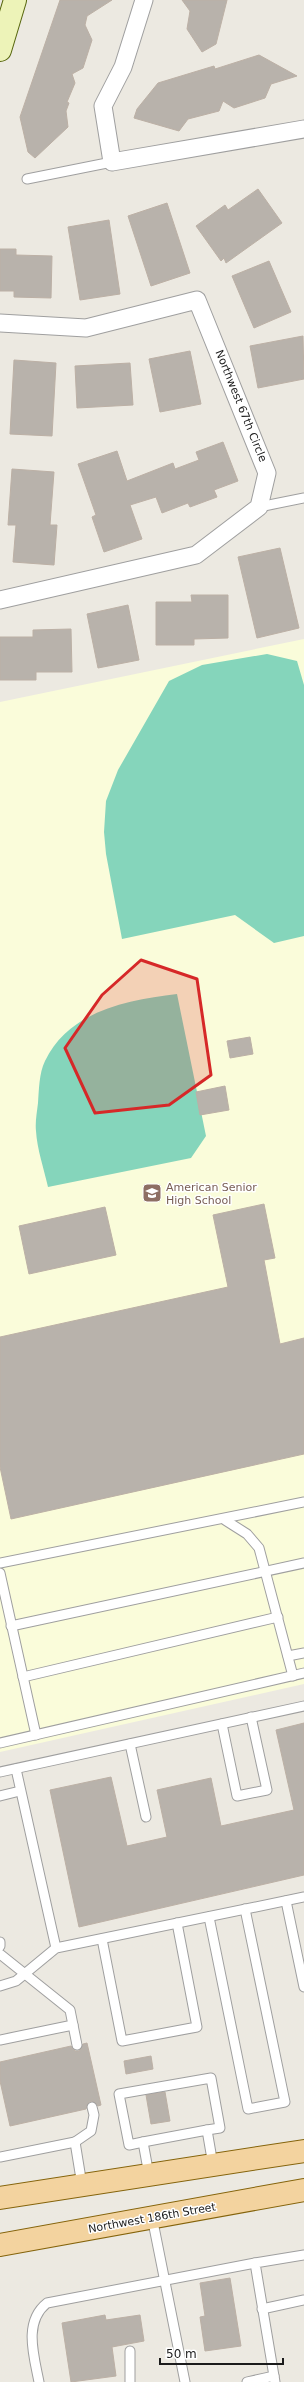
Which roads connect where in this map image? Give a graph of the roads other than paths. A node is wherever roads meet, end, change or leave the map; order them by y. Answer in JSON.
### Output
{"nodes":[{"id":1,"x":15,"y":0,"type":"edge"},
{"id":2,"x":144,"y":0,"type":"edge"},
{"id":3,"x":0,"y":50,"type":"edge"},
{"id":4,"x":304,"y":129,"type":"edge"},
{"id":5,"x":112,"y":162,"type":"junction"},
{"id":6,"x":27,"y":179,"type":"dead end"},
{"id":7,"x":0,"y":323,"type":"edge"},
{"id":8,"x":304,"y":498,"type":"edge"},
{"id":9,"x":259,"y":507,"type":"junction"},
{"id":10,"x":0,"y":600,"type":"edge"},
{"id":11,"x":304,"y":1502,"type":"edge"},
{"id":12,"x":225,"y":1520,"type":"junction"},
{"id":13,"x":0,"y":1563,"type":"edge"},
{"id":14,"x":304,"y":1563,"type":"edge"},
{"id":15,"x":266,"y":1571,"type":"junction"},
{"id":16,"x":0,"y":1573,"type":"edge"},
{"id":17,"x":278,"y":1618,"type":"junction"},
{"id":18,"x":12,"y":1626,"type":"junction"},
{"id":19,"x":304,"y":1653,"type":"edge"},
{"id":20,"x":288,"y":1656,"type":"junction"},
{"id":21,"x":304,"y":1673,"type":"edge"},
{"id":22,"x":293,"y":1676,"type":"junction"},
{"id":23,"x":23,"y":1677,"type":"junction"},
{"id":24,"x":304,"y":1706,"type":"edge"},
{"id":25,"x":252,"y":1717,"type":"junction"},
{"id":26,"x":222,"y":1724,"type":"junction"},
{"id":27,"x":36,"y":1735,"type":"junction"},
{"id":28,"x":0,"y":1743,"type":"edge"},
{"id":29,"x":130,"y":1744,"type":"junction"},
{"id":30,"x":16,"y":1769,"type":"junction"},
{"id":31,"x":0,"y":1772,"type":"edge"},
{"id":32,"x":20,"y":1791,"type":"junction"},
{"id":33,"x":0,"y":1796,"type":"edge"},
{"id":34,"x":146,"y":1817,"type":"dead end"},
{"id":35,"x":304,"y":1897,"type":"edge"},
{"id":36,"x":286,"y":1901,"type":"junction"},
{"id":37,"x":245,"y":1909,"type":"junction"},
{"id":38,"x":209,"y":1917,"type":"junction"},
{"id":39,"x":177,"y":1924,"type":"junction"},
{"id":40,"x":102,"y":1939,"type":"junction"},
{"id":41,"x":0,"y":1942,"type":"edge"},
{"id":42,"x":0,"y":1946,"type":"edge"},
{"id":43,"x":56,"y":1948,"type":"junction"},
{"id":44,"x":0,"y":1954,"type":"edge"},
{"id":45,"x":25,"y":1973,"type":"junction"},
{"id":46,"x":0,"y":1986,"type":"edge"},
{"id":47,"x":304,"y":1987,"type":"edge"},
{"id":48,"x":73,"y":2025,"type":"junction"},
{"id":49,"x":0,"y":2040,"type":"edge"},
{"id":50,"x":77,"y":2045,"type":"dead end"},
{"id":51,"x":92,"y":2107,"type":"dead end"},
{"id":52,"x":207,"y":2130,"type":"junction"},
{"id":53,"x":75,"y":2142,"type":"junction"},
{"id":54,"x":143,"y":2142,"type":"junction"},
{"id":55,"x":304,"y":2151,"type":"edge"},
{"id":56,"x":0,"y":2157,"type":"edge"},
{"id":57,"x":213,"y":2165,"type":"junction"},
{"id":58,"x":149,"y":2175,"type":"junction"},
{"id":59,"x":82,"y":2185,"type":"junction"},
{"id":60,"x":304,"y":2190,"type":"edge"},
{"id":61,"x":0,"y":2198,"type":"edge"},
{"id":62,"x":152,"y":2217,"type":"junction"},
{"id":63,"x":0,"y":2245,"type":"edge"},
{"id":64,"x":304,"y":2254,"type":"edge"},
{"id":65,"x":255,"y":2263,"type":"junction"},
{"id":66,"x":164,"y":2279,"type":"junction"},
{"id":67,"x":304,"y":2300,"type":"edge"},
{"id":68,"x":262,"y":2308,"type":"junction"},
{"id":69,"x":130,"y":2351,"type":"dead end"},
{"id":70,"x":275,"y":2379,"type":"edge"},
{"id":71,"x":39,"y":2382,"type":"edge"},
{"id":72,"x":130,"y":2382,"type":"edge"},
{"id":73,"x":185,"y":2382,"type":"edge"},
{"id":74,"x":246,"y":2382,"type":"edge"}],
"edges":[{"from":1,"to":3,"type":"main road"},
{"from":2,"to":5,"type":"street"},
{"from":4,"to":5,"type":"street"},
{"from":5,"to":6,"type":"lane"},
{"from":7,"to":9,"type":"street","name":"Northwest 67th Circle"},
{"from":8,"to":9,"type":"lane"},
{"from":9,"to":10,"type":"street"},
{"from":11,"to":12,"type":"lane"},
{"from":12,"to":13,"type":"lane"},
{"from":12,"to":15,"type":"lane"},
{"from":14,"to":15,"type":"lane"},
{"from":15,"to":17,"type":"lane"},
{"from":15,"to":18,"type":"lane"},
{"from":16,"to":18,"type":"lane"},
{"from":17,"to":20,"type":"lane"},
{"from":17,"to":23,"type":"lane"},
{"from":18,"to":23,"type":"lane"},
{"from":19,"to":20,"type":"lane"},
{"from":20,"to":22,"type":"lane"},
{"from":21,"to":22,"type":"lane"},
{"from":22,"to":27,"type":"lane"},
{"from":23,"to":27,"type":"lane"},
{"from":24,"to":25,"type":"lane"},
{"from":25,"to":26,"type":"lane"},
{"from":25,"to":26,"type":"lane"},
{"from":26,"to":29,"type":"lane"},
{"from":27,"to":28,"type":"lane"},
{"from":29,"to":30,"type":"lane"},
{"from":29,"to":34,"type":"lane"},
{"from":30,"to":31,"type":"lane"},
{"from":30,"to":32,"type":"lane"},
{"from":32,"to":33,"type":"lane"},
{"from":32,"to":43,"type":"lane"},
{"from":35,"to":36,"type":"lane"},
{"from":36,"to":37,"type":"lane"},
{"from":36,"to":47,"type":"lane"},
{"from":37,"to":38,"type":"lane"},
{"from":37,"to":38,"type":"lane"},
{"from":38,"to":39,"type":"lane"},
{"from":39,"to":40,"type":"lane"},
{"from":39,"to":40,"type":"lane"},
{"from":40,"to":43,"type":"lane"},
{"from":41,"to":42,"type":"lane"},
{"from":43,"to":45,"type":"lane"},
{"from":44,"to":45,"type":"lane"},
{"from":45,"to":46,"type":"lane"},
{"from":45,"to":48,"type":"lane"},
{"from":48,"to":49,"type":"lane"},
{"from":48,"to":50,"type":"lane"},
{"from":51,"to":53,"type":"lane"},
{"from":52,"to":54,"type":"lane"},
{"from":52,"to":54,"type":"lane"},
{"from":52,"to":57,"type":"lane"},
{"from":53,"to":56,"type":"lane"},
{"from":53,"to":59,"type":"lane"},
{"from":54,"to":58,"type":"lane"},
{"from":55,"to":57,"type":"main road"},
{"from":57,"to":58,"type":"main road"},
{"from":58,"to":59,"type":"main road"},
{"from":59,"to":61,"type":"main road"},
{"from":60,"to":62,"type":"main road","name":"Northwest 186th Street"},
{"from":62,"to":63,"type":"main road","name":"Northwest 186th Street"},
{"from":62,"to":66,"type":"lane"},
{"from":64,"to":65,"type":"lane"},
{"from":65,"to":66,"type":"lane"},
{"from":65,"to":68,"type":"lane"},
{"from":66,"to":71,"type":"lane"},
{"from":66,"to":73,"type":"lane"},
{"from":67,"to":68,"type":"lane"},
{"from":68,"to":70,"type":"lane"},
{"from":69,"to":72,"type":"lane"},
{"from":70,"to":74,"type":"lane"}]}
